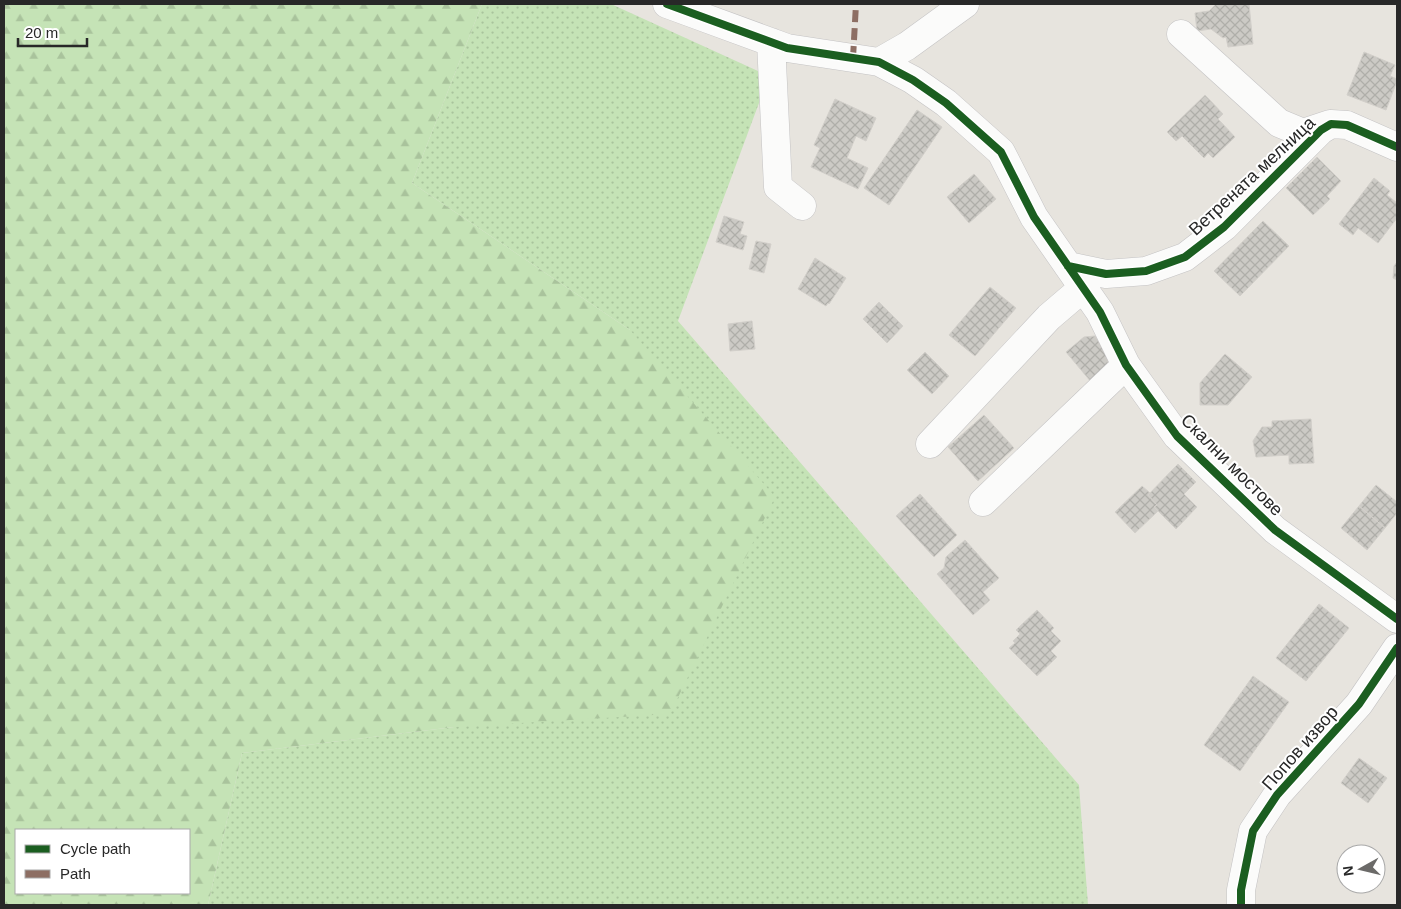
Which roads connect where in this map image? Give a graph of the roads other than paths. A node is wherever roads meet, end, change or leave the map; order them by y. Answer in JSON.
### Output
{"nodes":[{"id":1,"x":667,"y":4,"type":"edge"},
{"id":2,"x":965,"y":4,"type":"edge"},
{"id":3,"x":1181,"y":34,"type":"dead end"},
{"id":4,"x":771,"y":42,"type":"junction"},
{"id":5,"x":879,"y":62,"type":"junction"},
{"id":6,"x":1331,"y":124,"type":"junction"},
{"id":7,"x":1397,"y":146,"type":"edge"},
{"id":8,"x":802,"y":206,"type":"dead end"},
{"id":9,"x":1076,"y":277,"type":"junction"},
{"id":10,"x":1126,"y":366,"type":"junction"},
{"id":11,"x":930,"y":444,"type":"dead end"},
{"id":12,"x":983,"y":502,"type":"dead end"},
{"id":13,"x":1397,"y":620,"type":"edge"},
{"id":14,"x":1397,"y":648,"type":"edge"},
{"id":15,"x":1241,"y":905,"type":"edge"}],
"edges":[{"from":1,"to":4,"type":"street","name":"Скални мостове"},
{"from":2,"to":5,"type":"street"},
{"from":3,"to":6,"type":"street"},
{"from":4,"to":5,"type":"street","name":"Скални мостове"},
{"from":4,"to":8,"type":"street"},
{"from":5,"to":9,"type":"street","name":"Скални мостове"},
{"from":6,"to":7,"type":"street","name":"Ветрената мелница"},
{"from":6,"to":9,"type":"street","name":"Ветрената мелница"},
{"from":9,"to":10,"type":"street","name":"Скални мостове"},
{"from":9,"to":11,"type":"street"},
{"from":10,"to":12,"type":"street"},
{"from":10,"to":13,"type":"street","name":"Скални мостове"},
{"from":14,"to":15,"type":"street","name":"Попов извор"}]}
